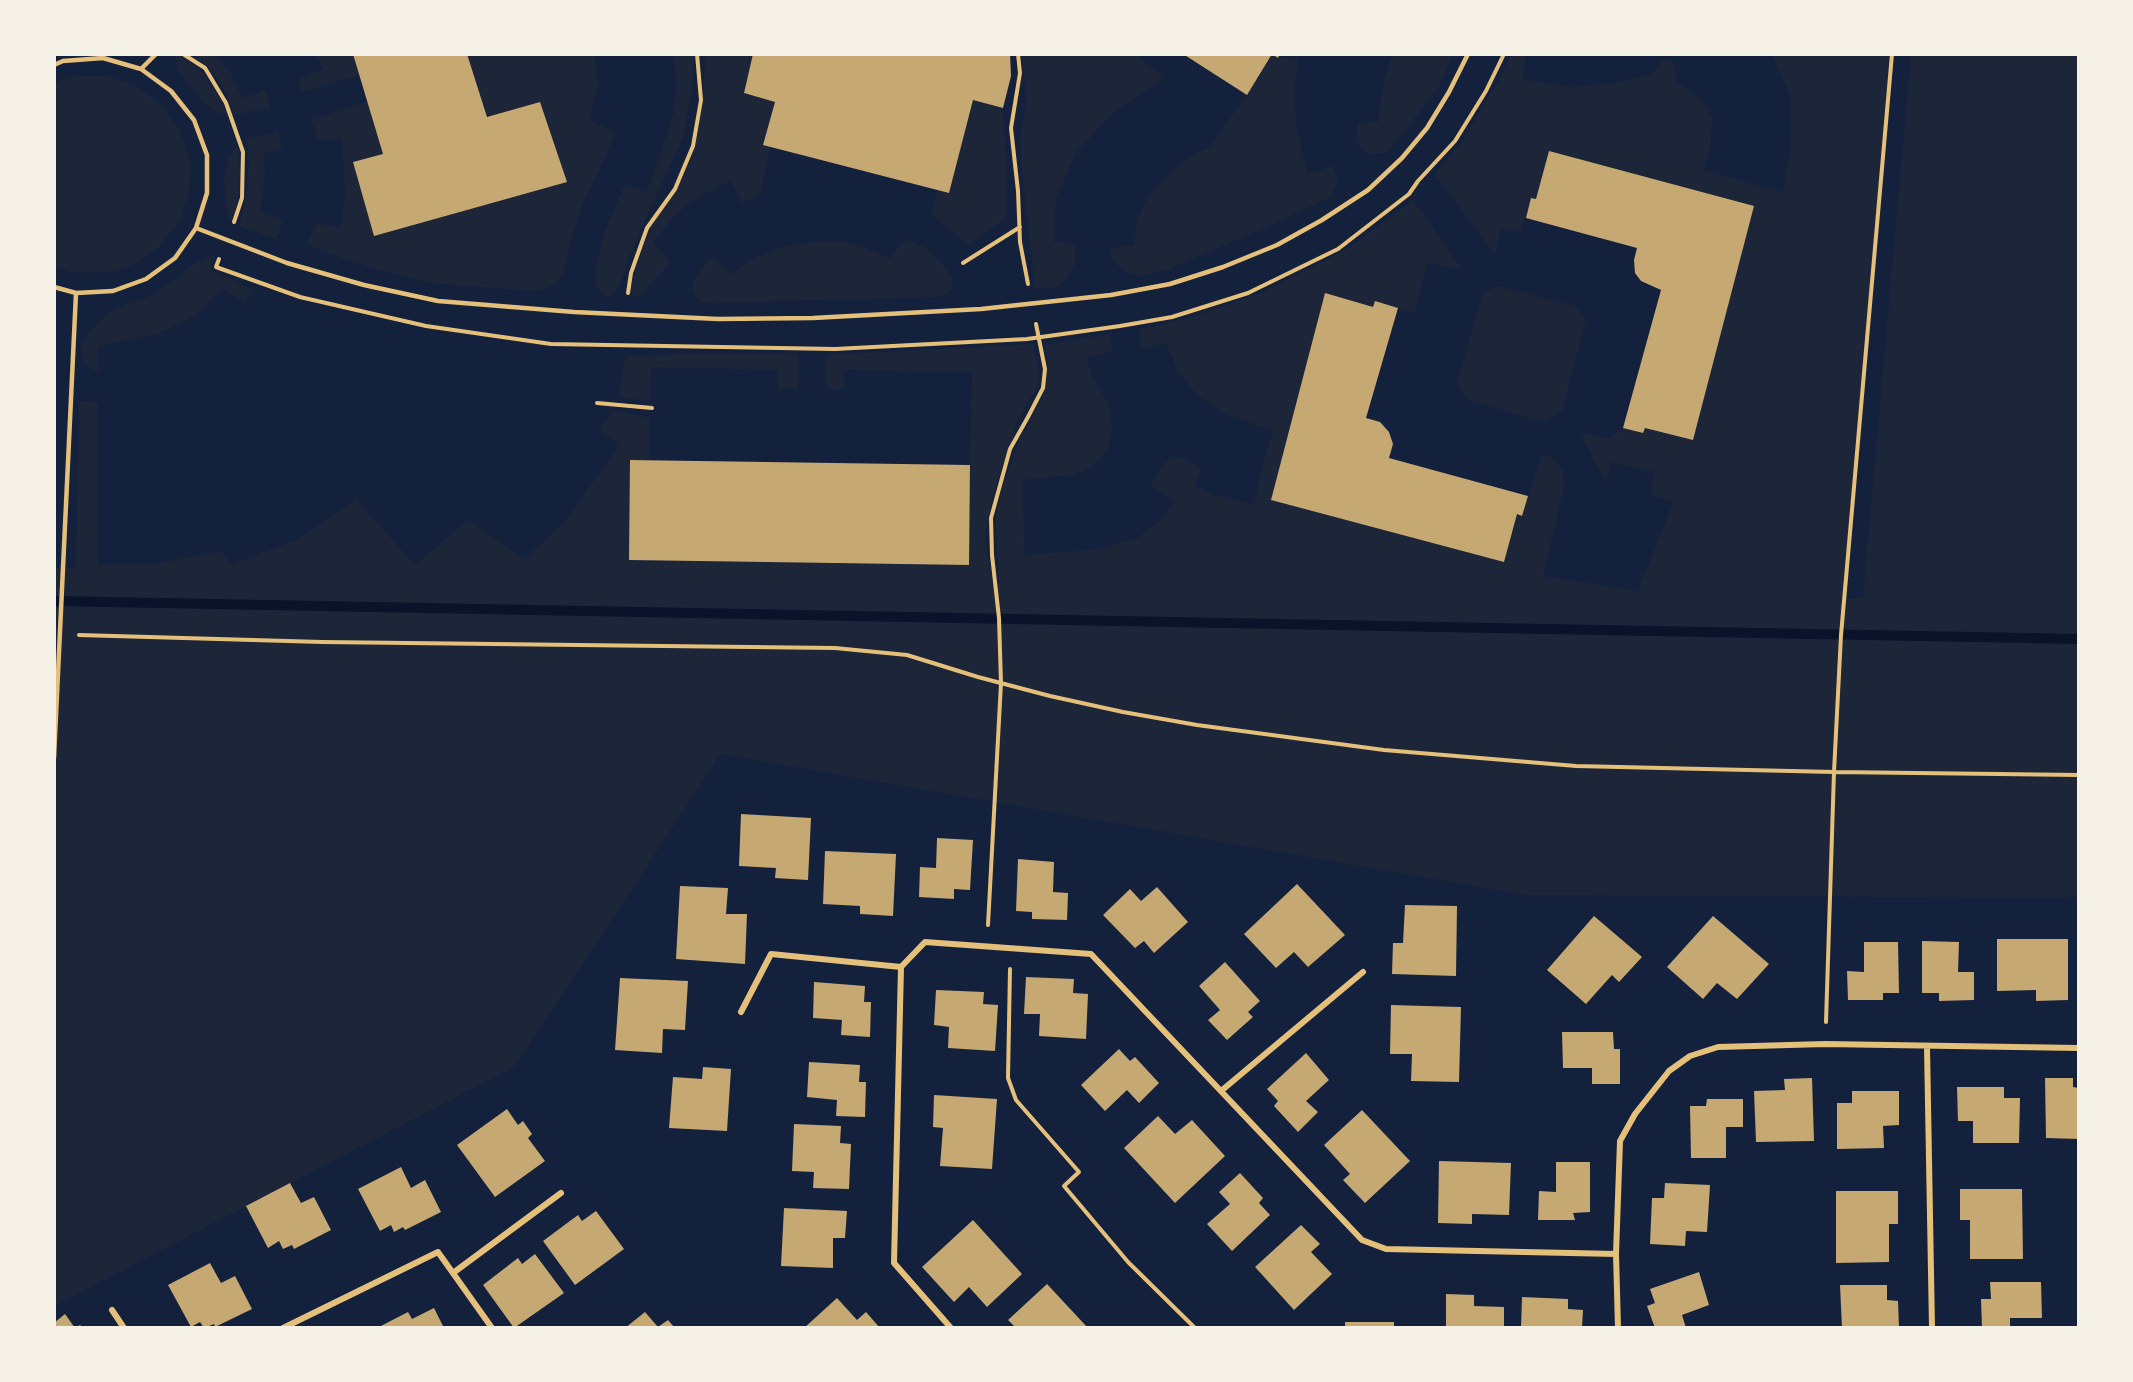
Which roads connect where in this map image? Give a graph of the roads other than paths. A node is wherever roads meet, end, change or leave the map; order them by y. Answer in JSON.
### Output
{"nodes":[{"id":1,"x":156,"y":54,"type":"edge"},
{"id":2,"x":1468,"y":54,"type":"edge"},
{"id":3,"x":54,"y":65,"type":"edge"},
{"id":4,"x":141,"y":69,"type":"junction"},
{"id":5,"x":196,"y":228,"type":"junction"},
{"id":6,"x":54,"y":287,"type":"edge"},
{"id":7,"x":76,"y":293,"type":"junction"},
{"id":8,"x":54,"y":758,"type":"edge"},
{"id":9,"x":901,"y":967,"type":"junction"},
{"id":10,"x":1363,"y":972,"type":"dead end"},
{"id":11,"x":741,"y":1012,"type":"dead end"},
{"id":12,"x":1927,"y":1047,"type":"junction"},
{"id":13,"x":2079,"y":1048,"type":"edge"},
{"id":14,"x":1221,"y":1091,"type":"junction"},
{"id":15,"x":561,"y":1193,"type":"dead end"},
{"id":16,"x":1616,"y":1254,"type":"junction"},
{"id":17,"x":453,"y":1274,"type":"junction"},
{"id":18,"x":112,"y":1310,"type":"dead end"},
{"id":19,"x":124,"y":1328,"type":"edge"},
{"id":20,"x":283,"y":1328,"type":"edge"},
{"id":21,"x":492,"y":1328,"type":"edge"},
{"id":22,"x":951,"y":1328,"type":"edge"},
{"id":23,"x":1618,"y":1328,"type":"edge"},
{"id":24,"x":1932,"y":1328,"type":"edge"}],
"edges":[{"from":1,"to":4,"type":"lane"},
{"from":2,"to":5,"type":"lane"},
{"from":3,"to":4,"type":"lane"},
{"from":4,"to":5,"type":"lane"},
{"from":5,"to":7,"type":"lane"},
{"from":6,"to":7,"type":"lane"},
{"from":7,"to":8,"type":"lane"},
{"from":9,"to":11,"type":"street"},
{"from":9,"to":14,"type":"street"},
{"from":9,"to":22,"type":"street"},
{"from":10,"to":14,"type":"street"},
{"from":12,"to":13,"type":"street"},
{"from":12,"to":16,"type":"street"},
{"from":12,"to":24,"type":"street"},
{"from":14,"to":16,"type":"street"},
{"from":15,"to":17,"type":"street"},
{"from":16,"to":23,"type":"street"},
{"from":17,"to":20,"type":"street"},
{"from":17,"to":21,"type":"street"},
{"from":18,"to":19,"type":"street"}]}
